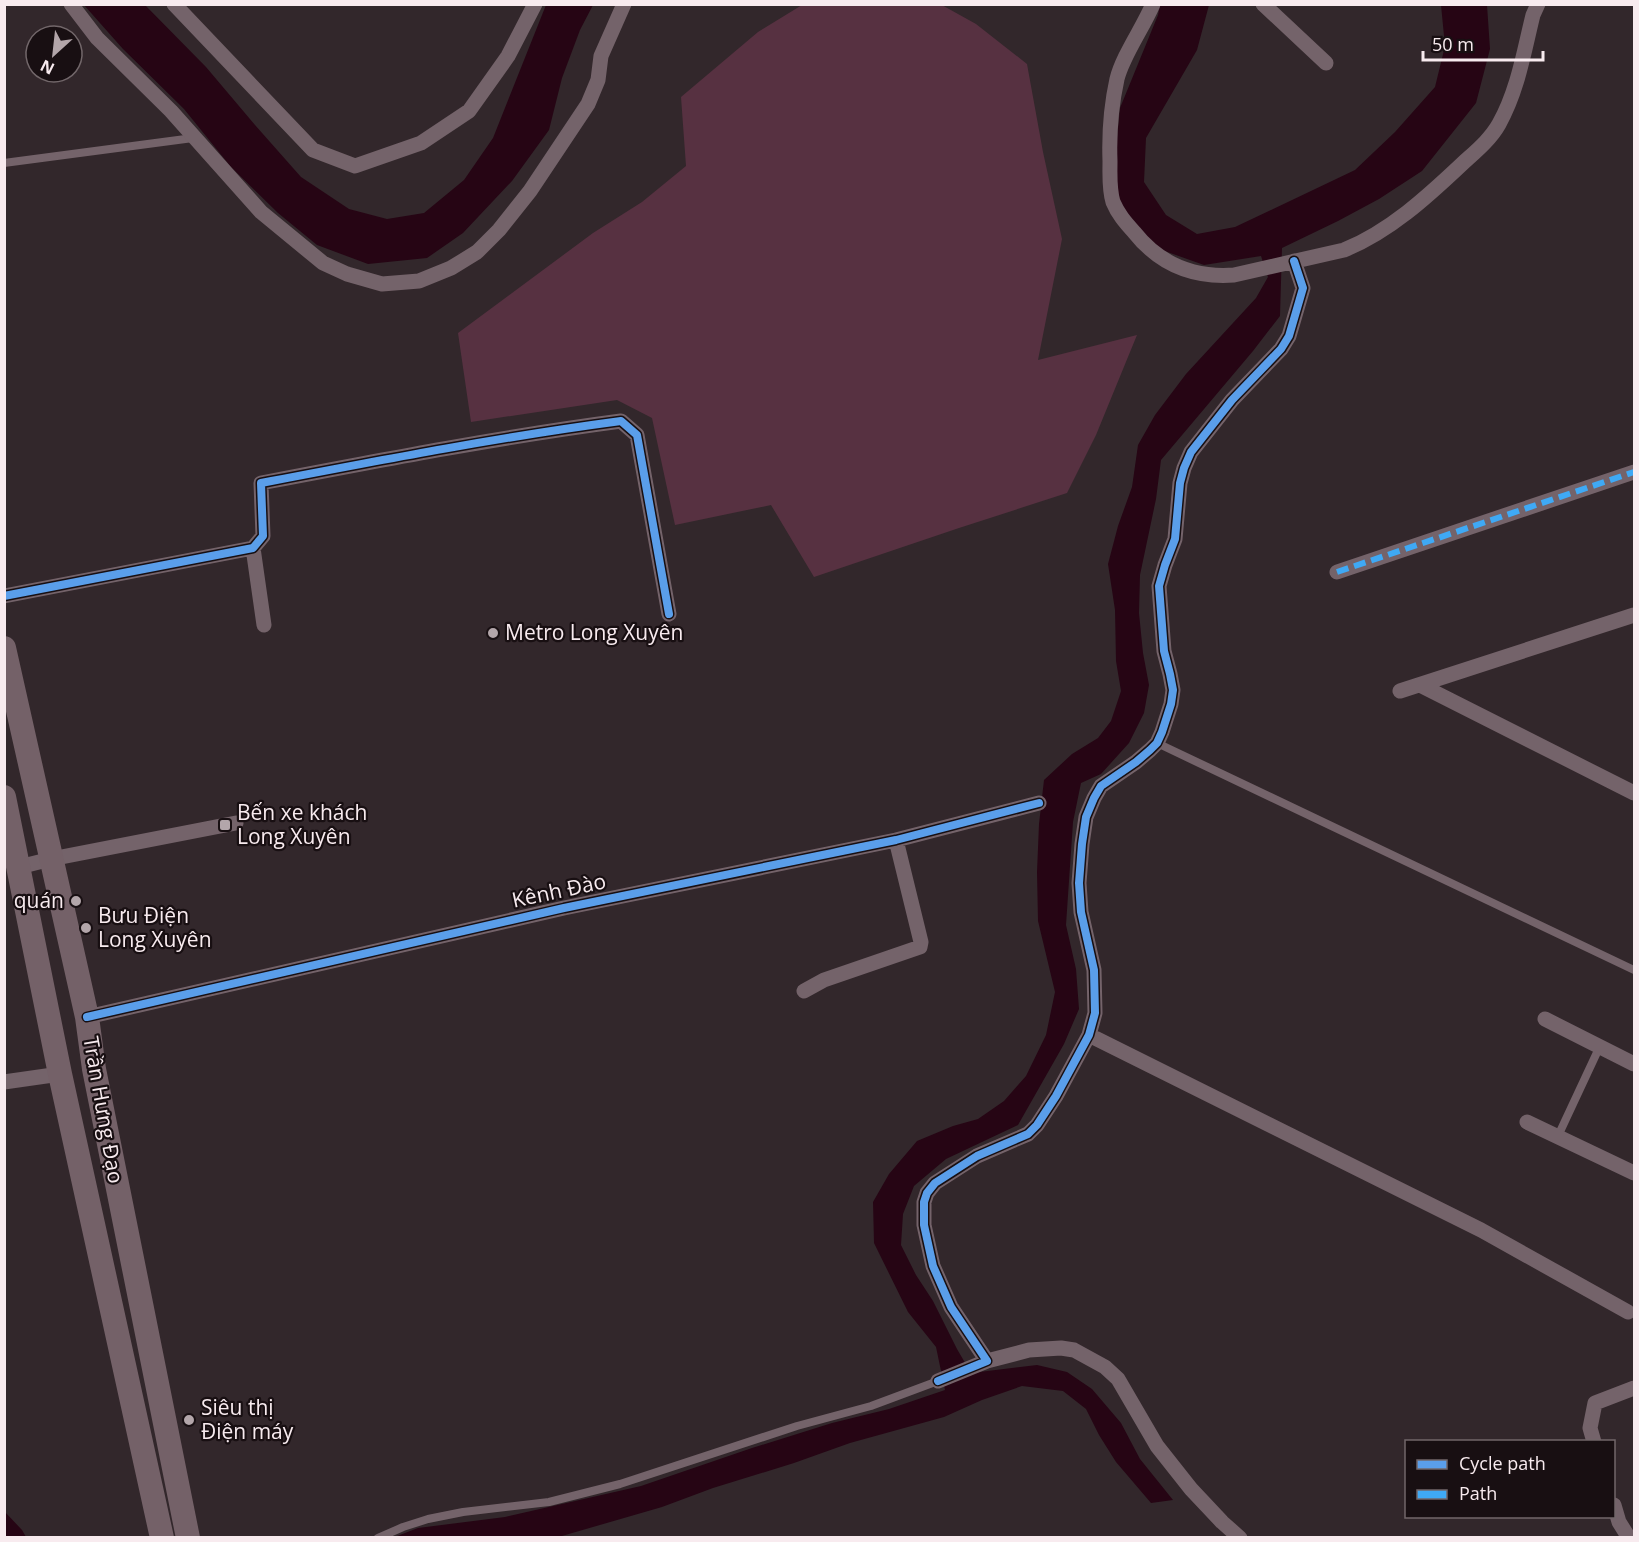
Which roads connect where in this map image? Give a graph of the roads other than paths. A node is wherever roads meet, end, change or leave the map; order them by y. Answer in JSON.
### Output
{"nodes":[{"id":1,"x":71,"y":4,"type":"edge"},
{"id":2,"x":174,"y":4,"type":"edge"},
{"id":3,"x":535,"y":4,"type":"edge"},
{"id":4,"x":624,"y":4,"type":"edge"},
{"id":5,"x":1153,"y":4,"type":"edge"},
{"id":6,"x":1263,"y":4,"type":"edge"},
{"id":7,"x":1538,"y":4,"type":"edge"},
{"id":8,"x":1326,"y":63,"type":"dead end"},
{"id":9,"x":195,"y":138,"type":"junction"},
{"id":10,"x":4,"y":163,"type":"edge"},
{"id":11,"x":1292,"y":262,"type":"junction"},
{"id":12,"x":1635,"y":472,"type":"edge"},
{"id":13,"x":253,"y":548,"type":"junction"},
{"id":14,"x":1337,"y":572,"type":"dead end"},
{"id":15,"x":4,"y":596,"type":"edge"},
{"id":16,"x":669,"y":614,"type":"dead end"},
{"id":17,"x":1635,"y":615,"type":"edge"},
{"id":18,"x":264,"y":625,"type":"dead end"},
{"id":19,"x":4,"y":648,"type":"edge"},
{"id":20,"x":1420,"y":685,"type":"junction"},
{"id":21,"x":1400,"y":691,"type":"dead end"},
{"id":22,"x":1156,"y":743,"type":"junction"},
{"id":23,"x":1635,"y":793,"type":"edge"},
{"id":24,"x":4,"y":797,"type":"edge"},
{"id":25,"x":1039,"y":803,"type":"dead end"},
{"id":26,"x":236,"y":823,"type":"dead end"},
{"id":27,"x":896,"y":840,"type":"junction"},
{"id":28,"x":51,"y":859,"type":"junction"},
{"id":29,"x":19,"y":867,"type":"junction"},
{"id":30,"x":1635,"y":970,"type":"edge"},
{"id":31,"x":804,"y":991,"type":"dead end"},
{"id":32,"x":87,"y":1017,"type":"junction"},
{"id":33,"x":1545,"y":1019,"type":"dead end"},
{"id":34,"x":1089,"y":1035,"type":"junction"},
{"id":35,"x":1600,"y":1046,"type":"junction"},
{"id":36,"x":1635,"y":1064,"type":"edge"},
{"id":37,"x":94,"y":1070,"type":"junction"},
{"id":38,"x":60,"y":1074,"type":"junction"},
{"id":39,"x":4,"y":1082,"type":"edge"},
{"id":40,"x":1527,"y":1122,"type":"dead end"},
{"id":41,"x":1558,"y":1136,"type":"junction"},
{"id":42,"x":1635,"y":1173,"type":"edge"},
{"id":43,"x":1628,"y":1312,"type":"dead end"},
{"id":44,"x":982,"y":1363,"type":"junction"},
{"id":45,"x":938,"y":1381,"type":"joint"},
{"id":46,"x":1635,"y":1388,"type":"edge"},
{"id":47,"x":1593,"y":1440,"type":"edge"},
{"id":48,"x":1615,"y":1508,"type":"edge"},
{"id":49,"x":162,"y":1538,"type":"edge"},
{"id":50,"x":188,"y":1538,"type":"edge"},
{"id":51,"x":378,"y":1538,"type":"edge"},
{"id":52,"x":1240,"y":1538,"type":"edge"},
{"id":53,"x":1629,"y":1538,"type":"edge"}],
"edges":[{"from":1,"to":9,"type":"street"},
{"from":2,"to":3,"type":"street"},
{"from":4,"to":9,"type":"street"},
{"from":5,"to":11,"type":"street"},
{"from":6,"to":8,"type":"street"},
{"from":7,"to":11,"type":"street"},
{"from":9,"to":10,"type":"lane"},
{"from":11,"to":22,"type":"street"},
{"from":12,"to":14,"type":"street"},
{"from":13,"to":15,"type":"street"},
{"from":13,"to":16,"type":"street"},
{"from":13,"to":18,"type":"street"},
{"from":17,"to":20,"type":"street"},
{"from":19,"to":28,"type":"highway","name":"Trần Hưng Đạo"},
{"from":20,"to":21,"type":"street"},
{"from":20,"to":23,"type":"street"},
{"from":22,"to":30,"type":"lane"},
{"from":22,"to":34,"type":"street"},
{"from":24,"to":29,"type":"highway","name":"Trần Hưng Đạo"},
{"from":25,"to":27,"type":"street","name":"Kênh Đào"},
{"from":26,"to":28,"type":"street"},
{"from":27,"to":31,"type":"street"},
{"from":27,"to":32,"type":"street","name":"Kênh Đào"},
{"from":28,"to":29,"type":"street"},
{"from":28,"to":32,"type":"highway","name":"Trần Hưng Đạo"},
{"from":29,"to":38,"type":"highway","name":"Trần Hưng Đạo"},
{"from":32,"to":37,"type":"highway","name":"Trần Hưng Đạo"},
{"from":33,"to":35,"type":"street"},
{"from":34,"to":43,"type":"street"},
{"from":34,"to":44,"type":"street"},
{"from":35,"to":36,"type":"street"},
{"from":35,"to":41,"type":"lane"},
{"from":37,"to":38,"type":"highway"},
{"from":37,"to":50,"type":"highway","name":"Trần Hưng Đạo"},
{"from":38,"to":39,"type":"street"},
{"from":38,"to":49,"type":"highway","name":"Trần Hưng Đạo"},
{"from":40,"to":41,"type":"street"},
{"from":41,"to":42,"type":"street"},
{"from":44,"to":45,"type":"street"},
{"from":44,"to":52,"type":"street"},
{"from":45,"to":51,"type":"lane"},
{"from":46,"to":47,"type":"street"},
{"from":48,"to":53,"type":"street"}]}
